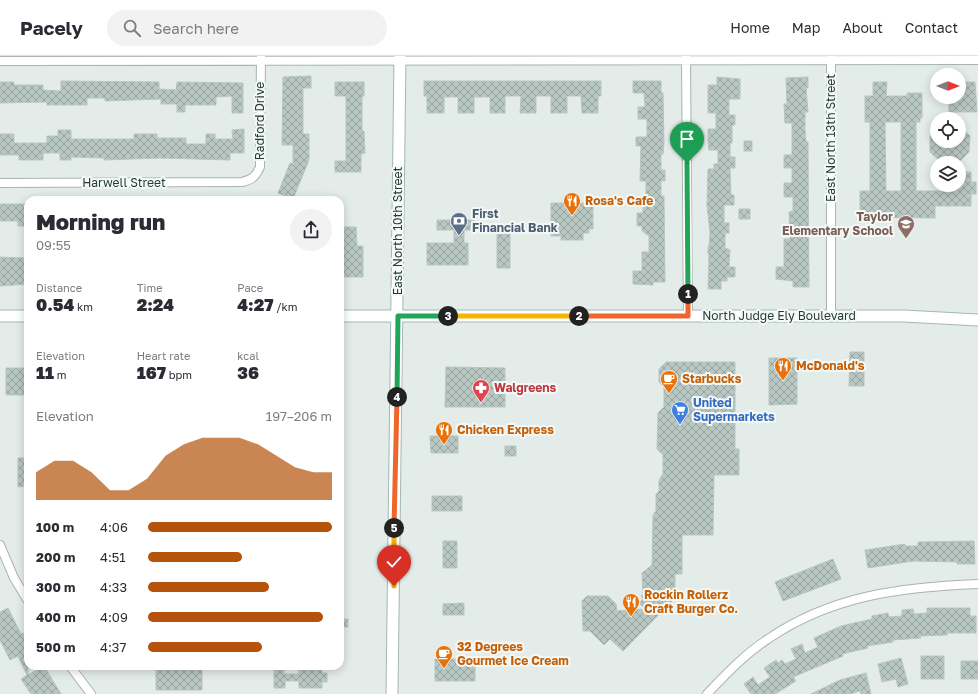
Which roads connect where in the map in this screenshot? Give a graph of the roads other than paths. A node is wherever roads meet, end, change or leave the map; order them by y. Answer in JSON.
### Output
{"nodes":[{"id":1,"x":400,"y":58,"type":"edge"},
{"id":2,"x":542,"y":58,"type":"edge"},
{"id":3,"x":260,"y":59,"type":"edge"},
{"id":4,"x":686,"y":59,"type":"edge"},
{"id":5,"x":831,"y":59,"type":"edge"},
{"id":6,"x":975,"y":59,"type":"edge"},
{"id":7,"x":0,"y":61,"type":"edge"},
{"id":8,"x":249,"y":181,"type":"joint"},
{"id":9,"x":0,"y":183,"type":"edge"},
{"id":10,"x":831,"y":315,"type":"junction"},
{"id":11,"x":0,"y":316,"type":"edge"},
{"id":12,"x":24,"y":316,"type":"edge"},
{"id":13,"x":344,"y":316,"type":"edge"},
{"id":14,"x":398,"y":316,"type":"junction"},
{"id":15,"x":688,"y":316,"type":"junction"},
{"id":16,"x":978,"y":320,"type":"edge"},
{"id":17,"x":0,"y":545,"type":"edge"},
{"id":18,"x":978,"y":584,"type":"edge"},
{"id":19,"x":24,"y":594,"type":"edge"},
{"id":20,"x":73,"y":670,"type":"edge"},
{"id":21,"x":91,"y":694,"type":"edge"},
{"id":22,"x":392,"y":694,"type":"edge"},
{"id":23,"x":707,"y":694,"type":"edge"}],
"edges":[{"from":1,"to":2,"type":"street"},
{"from":1,"to":3,"type":"street"},
{"from":1,"to":14,"type":"main road","name":"East North 10th Street"},
{"from":2,"to":4,"type":"street"},
{"from":3,"to":7,"type":"street"},
{"from":3,"to":8,"type":"street","name":"Radford Drive"},
{"from":4,"to":5,"type":"street"},
{"from":4,"to":15,"type":"street"},
{"from":5,"to":6,"type":"street"},
{"from":5,"to":10,"type":"street","name":"East North 13th Street"},
{"from":8,"to":9,"type":"street","name":"Harwell Street"},
{"from":10,"to":15,"type":"main road","name":"North Judge Ely Boulevard"},
{"from":10,"to":16,"type":"main road","name":"North Judge Ely Boulevard"},
{"from":11,"to":12,"type":"main road"},
{"from":13,"to":14,"type":"main road","name":"North Judge Ely Boulevard"},
{"from":14,"to":15,"type":"main road","name":"North Judge Ely Boulevard"},
{"from":14,"to":22,"type":"main road","name":"East North 10th Street"},
{"from":17,"to":19,"type":"street"},
{"from":18,"to":23,"type":"street"},
{"from":20,"to":21,"type":"street"}]}
